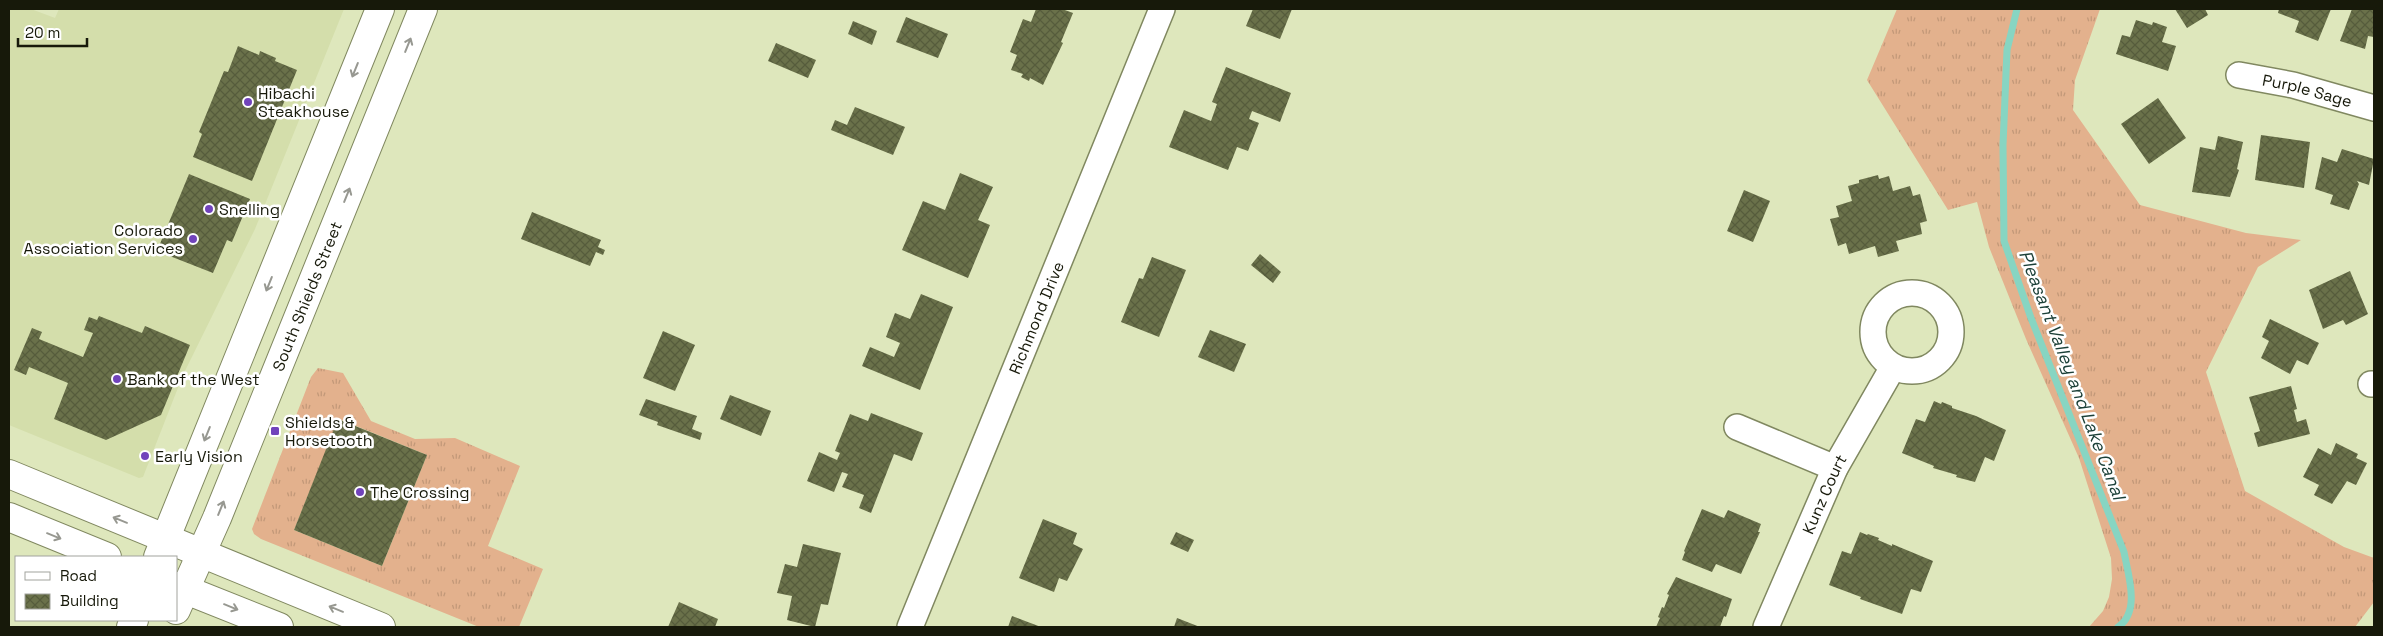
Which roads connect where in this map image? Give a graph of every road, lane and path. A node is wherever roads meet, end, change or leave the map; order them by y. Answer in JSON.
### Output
{"nodes":[{"id":1,"x":380,"y":9,"type":"edge"},
{"id":2,"x":423,"y":9,"type":"edge"},
{"id":3,"x":1162,"y":9,"type":"edge"},
{"id":4,"x":2239,"y":75,"type":"dead end"},
{"id":5,"x":2374,"y":108,"type":"edge"},
{"id":6,"x":1893,"y":366,"type":"dead end"},
{"id":7,"x":1736,"y":427,"type":"dead end"},
{"id":8,"x":1835,"y":468,"type":"junction"},
{"id":9,"x":9,"y":474,"type":"edge"},
{"id":10,"x":9,"y":517,"type":"edge"},
{"id":11,"x":162,"y":548,"type":"edge"},
{"id":12,"x":202,"y":553,"type":"junction"},
{"id":13,"x":105,"y":556,"type":"edge"},
{"id":14,"x":179,"y":595,"type":"edge"},
{"id":15,"x":279,"y":627,"type":"edge"},
{"id":16,"x":381,"y":627,"type":"edge"},
{"id":17,"x":910,"y":627,"type":"edge"},
{"id":18,"x":1766,"y":627,"type":"edge"}],
"edges":[{"from":1,"to":11,"type":"main road","one_way":true},
{"from":12,"to":2,"type":"main road","name":"South Shields Street","one_way":true},
{"from":3,"to":17,"type":"street","name":"Richmond Drive"},
{"from":4,"to":5,"type":"street","name":"Purple Sage"},
{"from":6,"to":8,"type":"street","name":"Kunz Court"},
{"from":7,"to":8,"type":"street"},
{"from":8,"to":18,"type":"street","name":"Kunz Court"},
{"from":11,"to":9,"type":"main road","one_way":true},
{"from":10,"to":13,"type":"main road","one_way":true},
{"from":11,"to":12,"type":"main road"},
{"from":12,"to":14,"type":"main road","name":"South Shields Street"},
{"from":16,"to":12,"type":"main road","one_way":true},
{"from":14,"to":15,"type":"main road","one_way":true}]}
